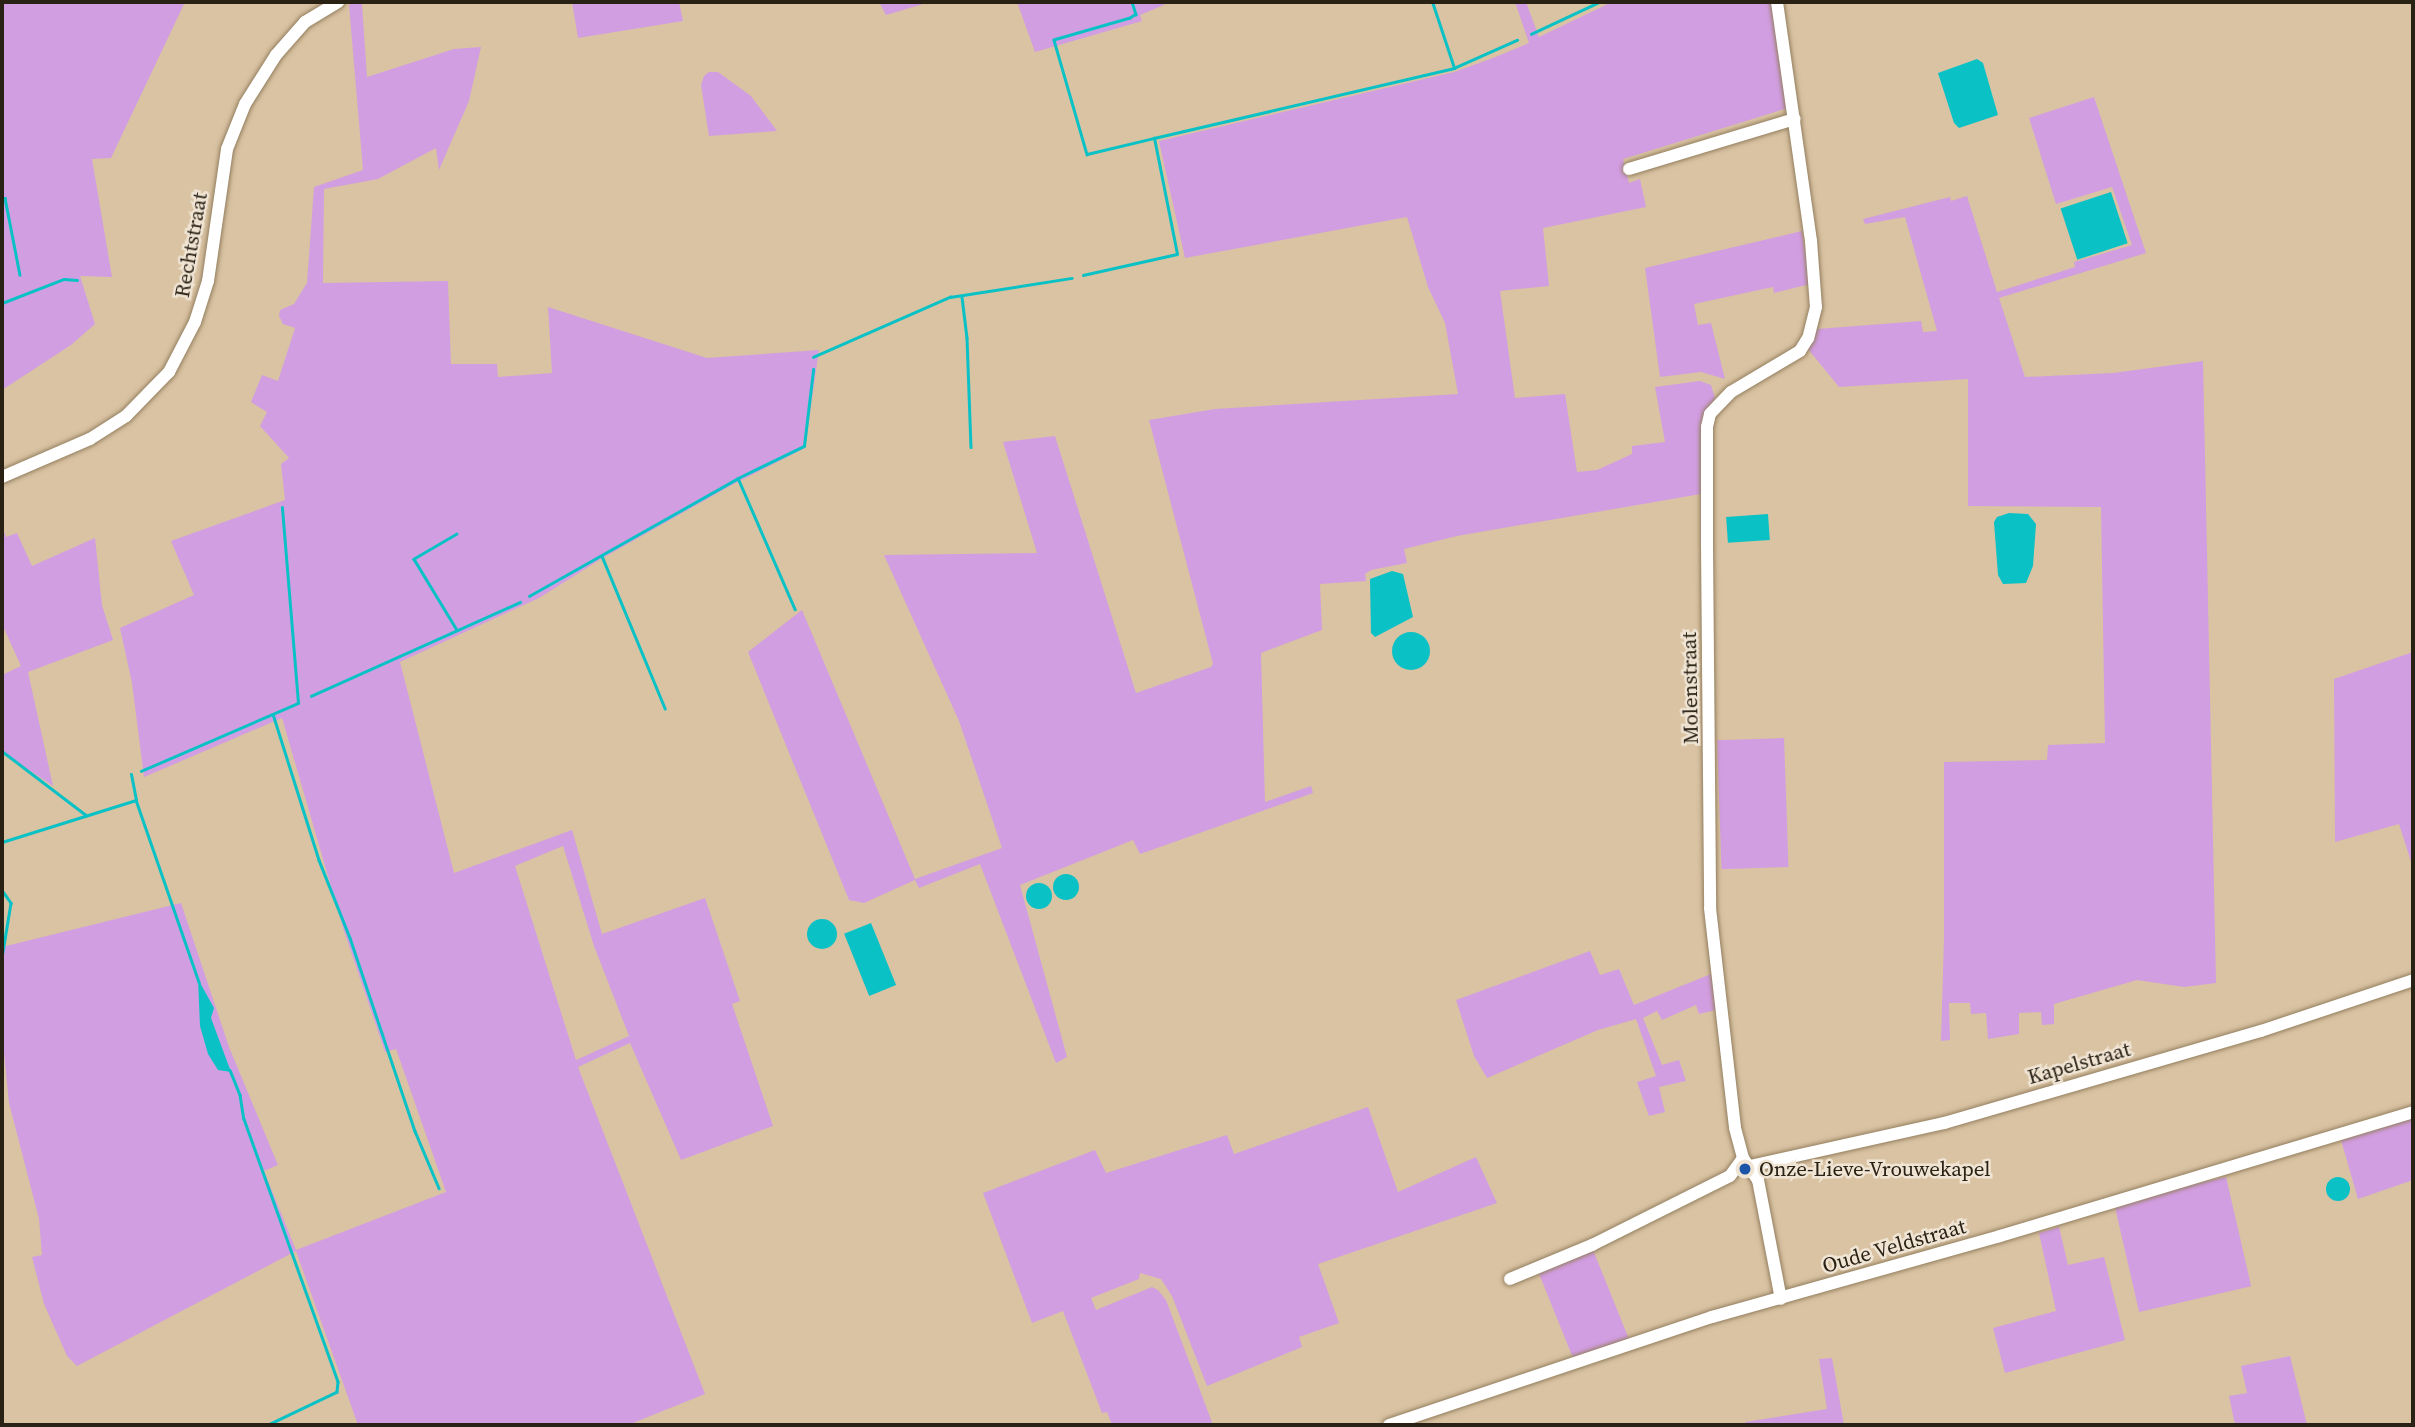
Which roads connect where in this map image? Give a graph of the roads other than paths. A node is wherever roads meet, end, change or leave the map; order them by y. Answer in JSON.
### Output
{"nodes":[{"id":1,"x":338,"y":2,"type":"edge"},
{"id":2,"x":1777,"y":2,"type":"edge"},
{"id":3,"x":1795,"y":119,"type":"junction"},
{"id":4,"x":1629,"y":169,"type":"dead end"},
{"id":5,"x":2,"y":477,"type":"edge"},
{"id":6,"x":2413,"y":981,"type":"edge"},
{"id":7,"x":2413,"y":1112,"type":"edge"},
{"id":8,"x":1747,"y":1162,"type":"junction"},
{"id":9,"x":1510,"y":1279,"type":"dead end"},
{"id":10,"x":1781,"y":1299,"type":"junction"},
{"id":11,"x":1389,"y":1425,"type":"edge"}],
"edges":[{"from":1,"to":5,"type":"street","name":"Rechtstraat"},
{"from":2,"to":3,"type":"street","name":"Molenstraat"},
{"from":3,"to":4,"type":"street"},
{"from":3,"to":8,"type":"street","name":"Molenstraat"},
{"from":6,"to":8,"type":"street","name":"Kapelstraat"},
{"from":7,"to":10,"type":"street","name":"Oude Veldstraat"},
{"from":8,"to":9,"type":"street"},
{"from":8,"to":10,"type":"street","name":"Molenstraat"},
{"from":10,"to":11,"type":"street","name":"Oude Veldstraat"}]}
